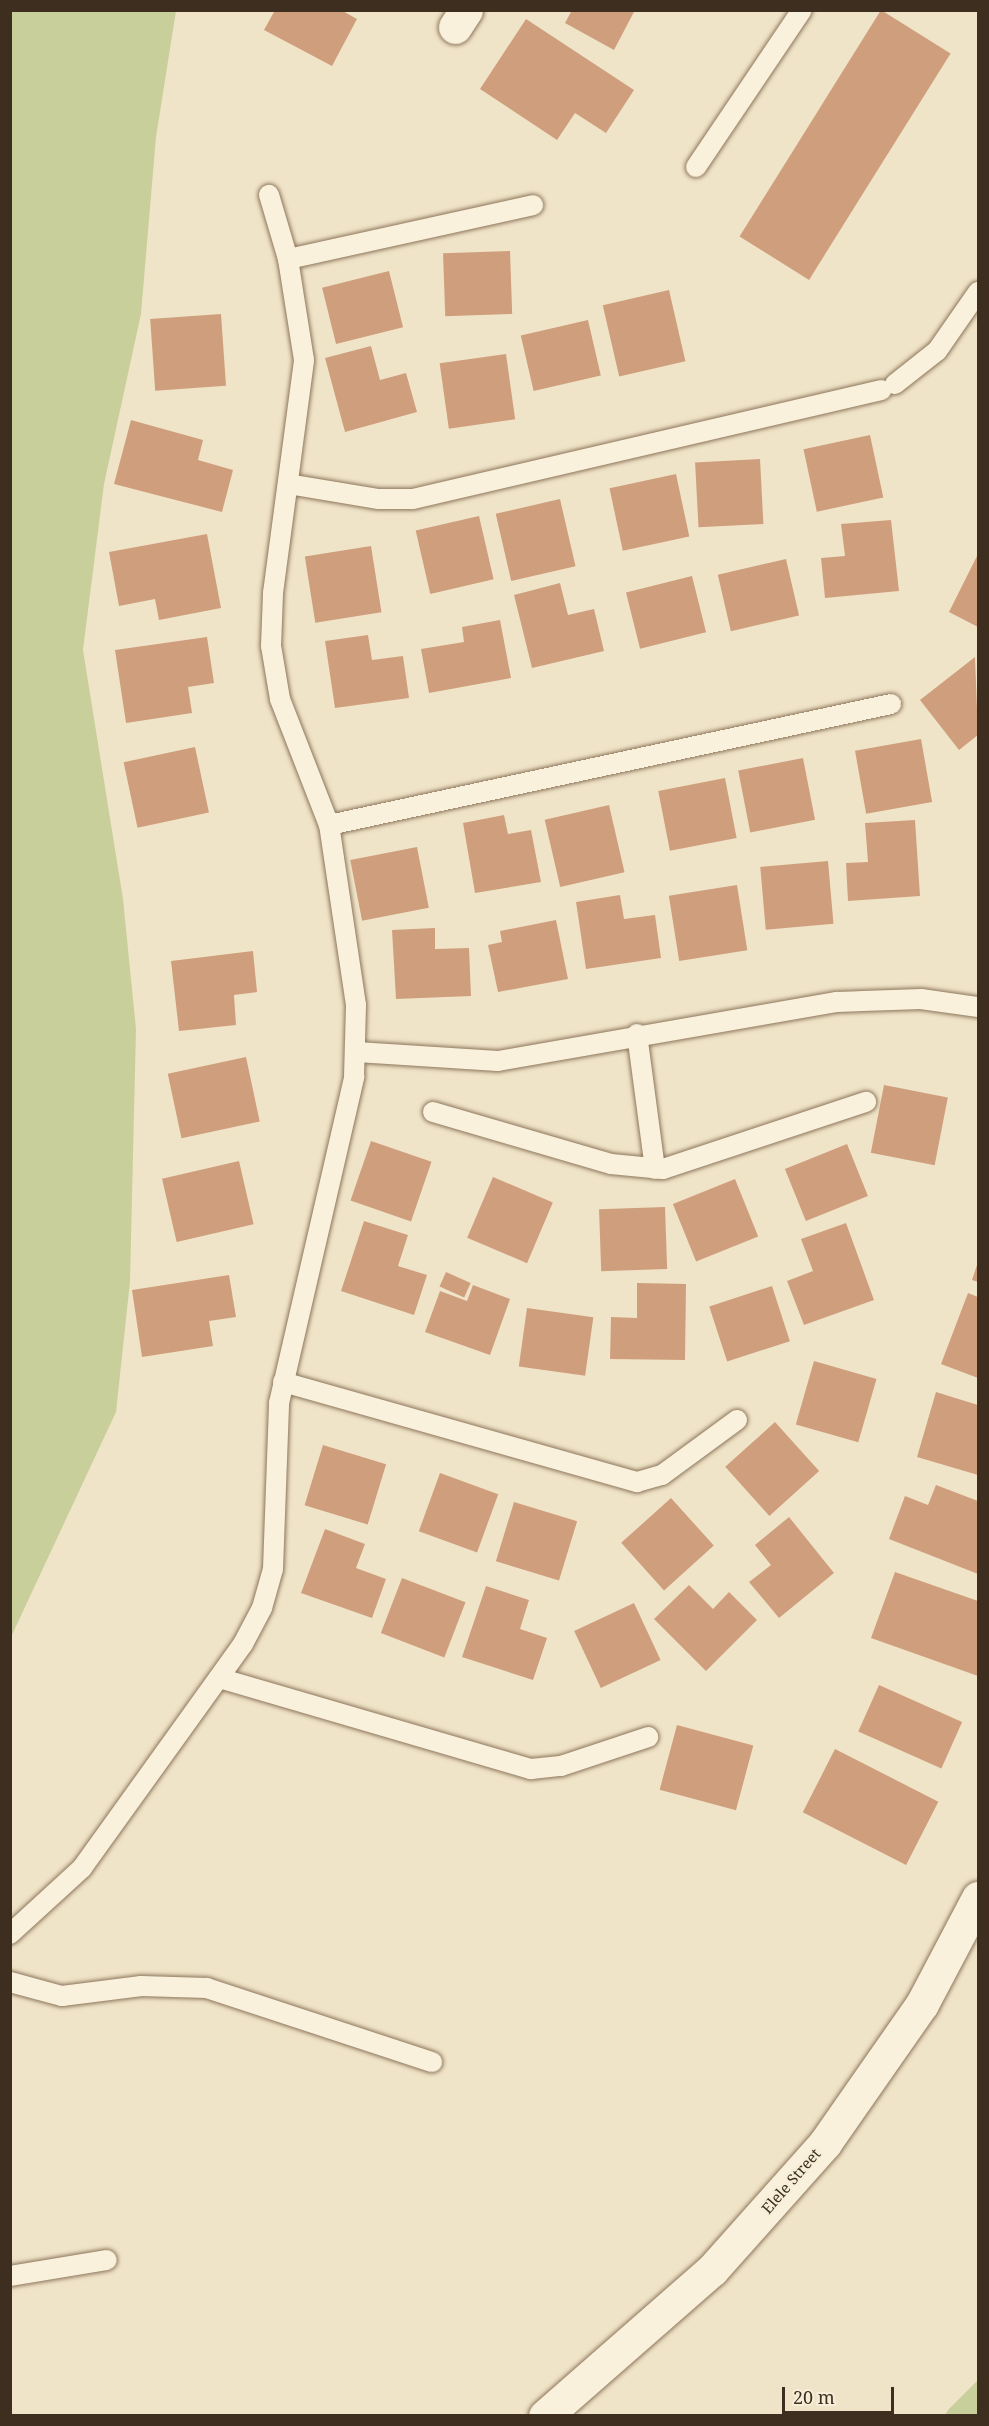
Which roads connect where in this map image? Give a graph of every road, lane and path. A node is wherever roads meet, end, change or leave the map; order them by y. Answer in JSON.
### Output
{"nodes":[{"id":1,"x":802,"y":10,"type":"edge"},
{"id":2,"x":696,"y":167,"type":"dead end"},
{"id":3,"x":269,"y":195,"type":"dead end"},
{"id":4,"x":533,"y":205,"type":"dead end"},
{"id":5,"x":288,"y":259,"type":"junction"},
{"id":6,"x":978,"y":292,"type":"edge"},
{"id":7,"x":288,"y":484,"type":"junction"},
{"id":8,"x":891,"y":704,"type":"dead end"},
{"id":9,"x":329,"y":825,"type":"junction"},
{"id":10,"x":978,"y":1007,"type":"edge"},
{"id":11,"x":637,"y":1034,"type":"junction"},
{"id":12,"x":357,"y":1052,"type":"junction"},
{"id":13,"x":866,"y":1102,"type":"dead end"},
{"id":14,"x":434,"y":1112,"type":"dead end"},
{"id":15,"x":655,"y":1169,"type":"junction"},
{"id":16,"x":283,"y":1382,"type":"junction"},
{"id":17,"x":737,"y":1420,"type":"dead end"},
{"id":18,"x":219,"y":1678,"type":"junction"},
{"id":19,"x":648,"y":1737,"type":"dead end"},
{"id":20,"x":978,"y":1898,"type":"edge"},
{"id":21,"x":10,"y":1934,"type":"edge"},
{"id":22,"x":10,"y":1982,"type":"edge"},
{"id":23,"x":432,"y":2062,"type":"dead end"},
{"id":24,"x":107,"y":2259,"type":"dead end"},
{"id":25,"x":10,"y":2276,"type":"edge"},
{"id":26,"x":545,"y":2415,"type":"edge"}],
"edges":[{"from":1,"to":2,"type":"lane"},
{"from":3,"to":5,"type":"lane"},
{"from":4,"to":5,"type":"lane"},
{"from":5,"to":7,"type":"lane"},
{"from":6,"to":7,"type":"lane"},
{"from":7,"to":9,"type":"lane"},
{"from":8,"to":9,"type":"lane"},
{"from":9,"to":12,"type":"lane"},
{"from":10,"to":11,"type":"lane"},
{"from":11,"to":12,"type":"lane"},
{"from":11,"to":15,"type":"lane"},
{"from":12,"to":16,"type":"lane"},
{"from":13,"to":15,"type":"lane"},
{"from":14,"to":15,"type":"lane"},
{"from":16,"to":17,"type":"lane"},
{"from":16,"to":18,"type":"lane"},
{"from":18,"to":19,"type":"lane"},
{"from":18,"to":21,"type":"lane"},
{"from":20,"to":26,"type":"street","name":"Elele Street"},
{"from":22,"to":23,"type":"lane"},
{"from":24,"to":25,"type":"lane"}]}
